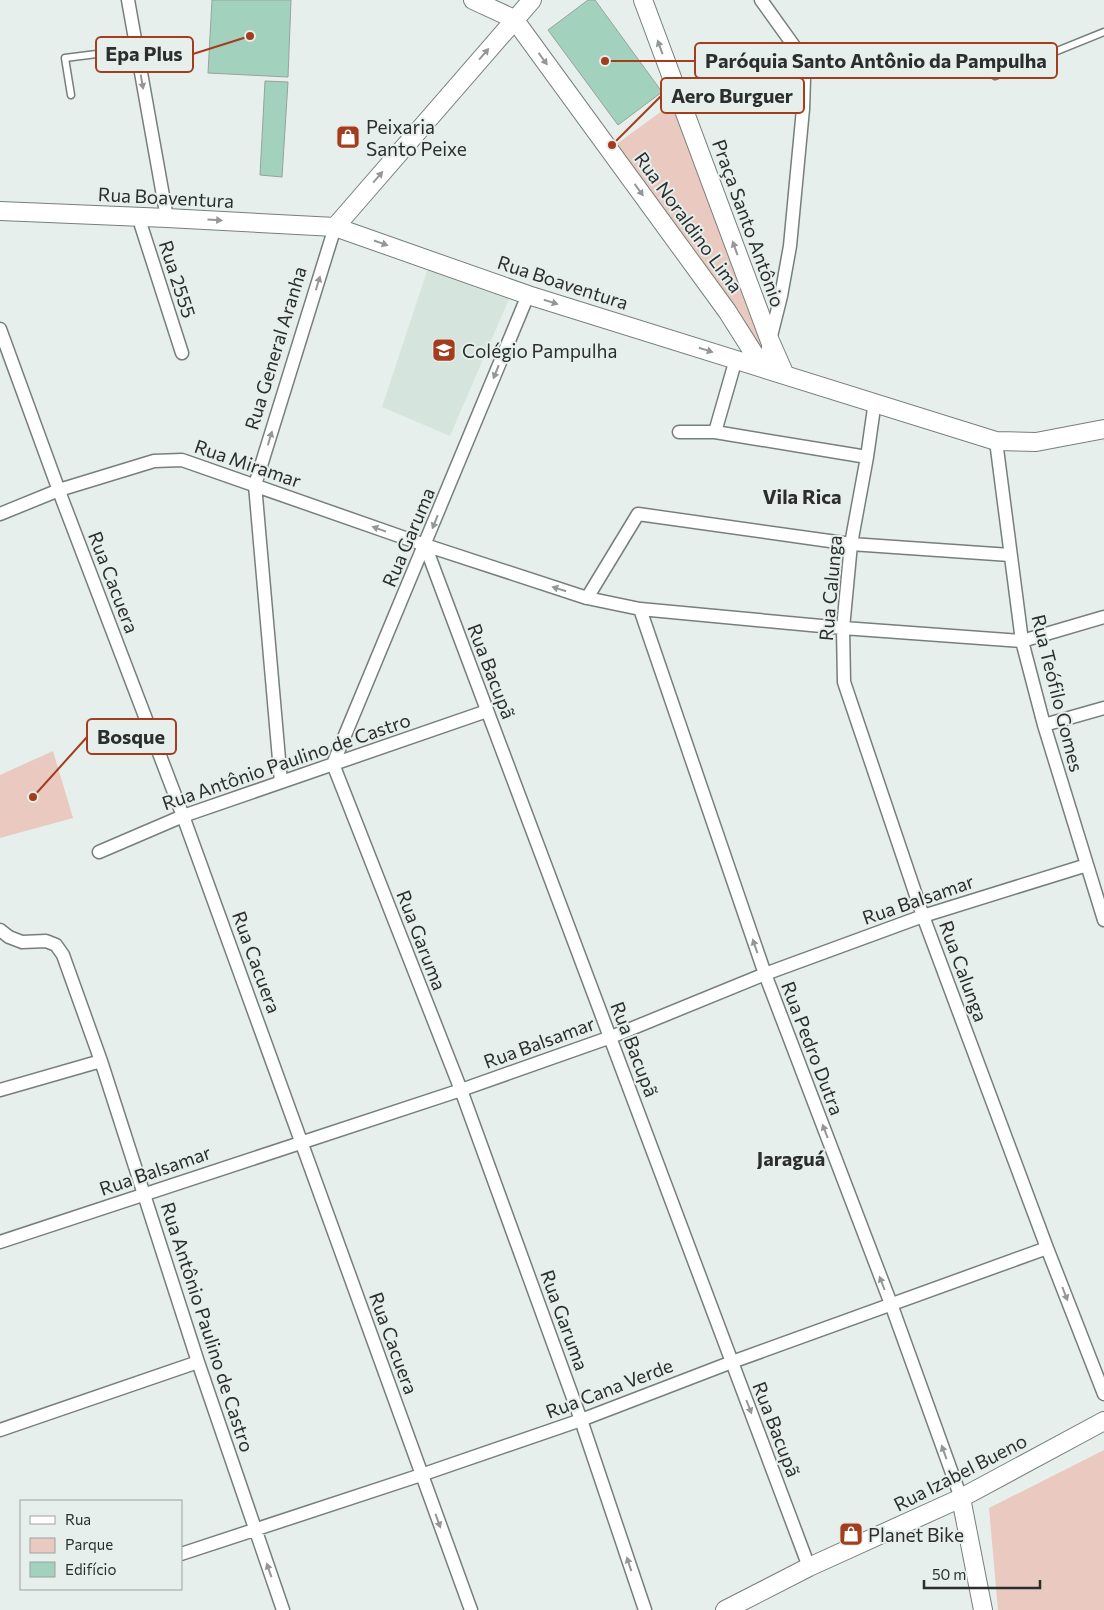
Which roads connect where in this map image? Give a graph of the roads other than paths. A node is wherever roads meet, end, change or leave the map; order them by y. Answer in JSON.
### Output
{"nodes":[{"id":1,"x":128,"y":0,"type":"edge"},
{"id":2,"x":474,"y":0,"type":"edge"},
{"id":3,"x":532,"y":0,"type":"edge"},
{"id":4,"x":643,"y":0,"type":"edge"},
{"id":5,"x":762,"y":0,"type":"edge"},
{"id":6,"x":514,"y":19,"type":"junction"},
{"id":7,"x":1104,"y":32,"type":"edge"},
{"id":8,"x":136,"y":49,"type":"junction"},
{"id":9,"x":996,"y":76,"type":"dead end"},
{"id":10,"x":71,"y":95,"type":"dead end"},
{"id":11,"x":0,"y":211,"type":"edge"},
{"id":12,"x":138,"y":216,"type":"junction"},
{"id":13,"x":167,"y":218,"type":"junction"},
{"id":14,"x":335,"y":227,"type":"junction"},
{"id":15,"x":528,"y":295,"type":"junction"},
{"id":16,"x":0,"y":329,"type":"edge"},
{"id":17,"x":770,"y":342,"type":"junction"},
{"id":18,"x":182,"y":353,"type":"dead end"},
{"id":19,"x":736,"y":359,"type":"junction"},
{"id":20,"x":763,"y":368,"type":"junction"},
{"id":21,"x":785,"y":375,"type":"junction"},
{"id":22,"x":875,"y":402,"type":"junction"},
{"id":23,"x":1104,"y":429,"type":"edge"},
{"id":24,"x":679,"y":432,"type":"dead end"},
{"id":25,"x":715,"y":432,"type":"junction"},
{"id":26,"x":996,"y":440,"type":"junction"},
{"id":27,"x":867,"y":457,"type":"junction"},
{"id":28,"x":255,"y":485,"type":"junction"},
{"id":29,"x":59,"y":490,"type":"junction"},
{"id":30,"x":0,"y":514,"type":"edge"},
{"id":31,"x":851,"y":544,"type":"junction"},
{"id":32,"x":425,"y":546,"type":"junction"},
{"id":33,"x":1010,"y":555,"type":"junction"},
{"id":34,"x":587,"y":598,"type":"junction"},
{"id":35,"x":640,"y":609,"type":"junction"},
{"id":36,"x":1104,"y":617,"type":"edge"},
{"id":37,"x":842,"y":628,"type":"junction"},
{"id":38,"x":1022,"y":641,"type":"junction"},
{"id":39,"x":1104,"y":708,"type":"edge"},
{"id":40,"x":487,"y":711,"type":"junction"},
{"id":41,"x":1044,"y":725,"type":"junction"},
{"id":42,"x":333,"y":764,"type":"junction"},
{"id":43,"x":281,"y":782,"type":"junction"},
{"id":44,"x":183,"y":816,"type":"junction"},
{"id":45,"x":99,"y":852,"type":"dead end"},
{"id":46,"x":1087,"y":865,"type":"junction"},
{"id":47,"x":923,"y":916,"type":"junction"},
{"id":48,"x":1104,"y":920,"type":"edge"},
{"id":49,"x":0,"y":930,"type":"edge"},
{"id":50,"x":765,"y":974,"type":"junction"},
{"id":51,"x":611,"y":1037,"type":"junction"},
{"id":52,"x":101,"y":1061,"type":"junction"},
{"id":53,"x":0,"y":1090,"type":"edge"},
{"id":54,"x":460,"y":1090,"type":"junction"},
{"id":55,"x":302,"y":1141,"type":"junction"},
{"id":56,"x":145,"y":1194,"type":"junction"},
{"id":57,"x":0,"y":1242,"type":"edge"},
{"id":58,"x":1047,"y":1248,"type":"junction"},
{"id":59,"x":890,"y":1304,"type":"junction"},
{"id":60,"x":198,"y":1362,"type":"junction"},
{"id":61,"x":732,"y":1362,"type":"junction"},
{"id":62,"x":1104,"y":1394,"type":"edge"},
{"id":63,"x":581,"y":1420,"type":"junction"},
{"id":64,"x":1104,"y":1421,"type":"edge"},
{"id":65,"x":0,"y":1430,"type":"edge"},
{"id":66,"x":421,"y":1476,"type":"junction"},
{"id":67,"x":961,"y":1498,"type":"junction"},
{"id":68,"x":255,"y":1529,"type":"junction"},
{"id":69,"x":182,"y":1554,"type":"edge"},
{"id":70,"x":809,"y":1567,"type":"junction"},
{"id":71,"x":283,"y":1610,"type":"edge"},
{"id":72,"x":471,"y":1610,"type":"edge"},
{"id":73,"x":644,"y":1610,"type":"edge"},
{"id":74,"x":725,"y":1610,"type":"edge"},
{"id":75,"x":983,"y":1610,"type":"edge"}],
"edges":[{"from":1,"to":8,"type":"street"},
{"from":2,"to":6,"type":"street","name":"Rua Noraldino Lima"},
{"from":3,"to":6,"type":"street","name":"Rua General Aranha"},
{"from":17,"to":4,"type":"street","name":"Praça Santo Antônio","one_way":true},
{"from":5,"to":17,"type":"street"},
{"from":14,"to":6,"type":"street","name":"Rua General Aranha","one_way":true},
{"from":6,"to":20,"type":"street","name":"Rua Noraldino Lima","one_way":true},
{"from":7,"to":9,"type":"lane"},
{"from":8,"to":10,"type":"lane"},
{"from":8,"to":13,"type":"street","one_way":true},
{"from":11,"to":12,"type":"street","name":"Rua Boaventura"},
{"from":12,"to":13,"type":"street","name":"Rua Boaventura"},
{"from":12,"to":18,"type":"street","name":"Rua 2555"},
{"from":13,"to":14,"type":"street","name":"Rua Boaventura","one_way":true},
{"from":14,"to":15,"type":"street","name":"Rua Boaventura","one_way":true},
{"from":28,"to":14,"type":"street","name":"Rua General Aranha","one_way":true},
{"from":15,"to":19,"type":"street","name":"Rua Boaventura","one_way":true},
{"from":15,"to":32,"type":"street","name":"Rua Garuma","one_way":true},
{"from":16,"to":29,"type":"street","name":"Rua Cacuera"},
{"from":17,"to":20,"type":"street"},
{"from":17,"to":21,"type":"street","name":"Praça Santo Antônio"},
{"from":19,"to":20,"type":"street","name":"Rua Boaventura"},
{"from":19,"to":25,"type":"street"},
{"from":20,"to":21,"type":"street","name":"Rua Boaventura"},
{"from":21,"to":22,"type":"street","name":"Rua Boaventura"},
{"from":22,"to":26,"type":"street","name":"Rua Boaventura"},
{"from":22,"to":27,"type":"street","name":"Rua Calunga"},
{"from":23,"to":26,"type":"street","name":"Rua Boaventura"},
{"from":24,"to":25,"type":"street"},
{"from":25,"to":27,"type":"street"},
{"from":26,"to":33,"type":"street","name":"Rua Teófilo Gomes"},
{"from":27,"to":31,"type":"street","name":"Rua Calunga"},
{"from":28,"to":29,"type":"street","name":"Rua Miramar"},
{"from":32,"to":28,"type":"street","name":"Rua Miramar","one_way":true},
{"from":28,"to":43,"type":"street","name":"Rua General Aranha"},
{"from":29,"to":30,"type":"street","name":"Rua Miramar"},
{"from":29,"to":44,"type":"street","name":"Rua Cacuera"},
{"from":31,"to":33,"type":"street"},
{"from":31,"to":34,"type":"street"},
{"from":31,"to":37,"type":"street","name":"Rua Calunga"},
{"from":34,"to":32,"type":"street","name":"Rua Miramar","one_way":true},
{"from":32,"to":40,"type":"street","name":"Rua Bacupã"},
{"from":32,"to":42,"type":"street","name":"Rua Garuma"},
{"from":33,"to":38,"type":"street","name":"Rua Teófilo Gomes"},
{"from":34,"to":35,"type":"street","name":"Rua Miramar"},
{"from":35,"to":37,"type":"street","name":"Rua Miramar"},
{"from":50,"to":35,"type":"street","name":"Rua Pedro Dutra","one_way":true},
{"from":36,"to":38,"type":"street"},
{"from":37,"to":38,"type":"street","name":"Rua Miramar"},
{"from":37,"to":47,"type":"street","name":"Rua Calunga"},
{"from":38,"to":41,"type":"street","name":"Rua Teófilo Gomes"},
{"from":39,"to":41,"type":"street"},
{"from":40,"to":42,"type":"street","name":"Rua Antônio Paulino de Castro"},
{"from":40,"to":51,"type":"street","name":"Rua Bacupã"},
{"from":41,"to":46,"type":"street","name":"Rua Teófilo Gomes"},
{"from":42,"to":43,"type":"street","name":"Rua Antônio Paulino de Castro"},
{"from":42,"to":54,"type":"street","name":"Rua Garuma"},
{"from":43,"to":44,"type":"street","name":"Rua Antônio Paulino de Castro"},
{"from":44,"to":45,"type":"street","name":"Rua Antônio Paulino de Castro"},
{"from":44,"to":55,"type":"street","name":"Rua Cacuera"},
{"from":46,"to":47,"type":"street","name":"Rua Balsamar"},
{"from":46,"to":48,"type":"street","name":"Rua Teófilo Gomes"},
{"from":47,"to":50,"type":"street","name":"Rua Balsamar"},
{"from":47,"to":58,"type":"street","name":"Rua Calunga"},
{"from":49,"to":52,"type":"street","name":"Rua Antônio Paulino de Castro"},
{"from":50,"to":51,"type":"street","name":"Rua Balsamar"},
{"from":59,"to":50,"type":"street","name":"Rua Pedro Dutra","one_way":true},
{"from":51,"to":54,"type":"street","name":"Rua Balsamar"},
{"from":51,"to":61,"type":"street","name":"Rua Bacupã"},
{"from":52,"to":53,"type":"street"},
{"from":52,"to":56,"type":"street","name":"Rua Antônio Paulino de Castro"},
{"from":54,"to":55,"type":"street","name":"Rua Balsamar"},
{"from":54,"to":63,"type":"street","name":"Rua Garuma"},
{"from":55,"to":56,"type":"street","name":"Rua Balsamar"},
{"from":55,"to":66,"type":"street","name":"Rua Cacuera"},
{"from":56,"to":57,"type":"street","name":"Rua Balsamar"},
{"from":56,"to":60,"type":"street","name":"Rua Antônio Paulino de Castro"},
{"from":58,"to":59,"type":"street","name":"Rua Cana Verde"},
{"from":58,"to":62,"type":"street","name":"Rua Calunga","one_way":true},
{"from":59,"to":61,"type":"street","name":"Rua Cana Verde"},
{"from":67,"to":59,"type":"street","name":"Rua Pedro Dutra","one_way":true},
{"from":60,"to":65,"type":"street"},
{"from":60,"to":68,"type":"street","name":"Rua Antônio Paulino de Castro"},
{"from":61,"to":63,"type":"street","name":"Rua Cana Verde"},
{"from":61,"to":70,"type":"street","name":"Rua Bacupã","one_way":true},
{"from":63,"to":66,"type":"street","name":"Rua Cana Verde"},
{"from":73,"to":63,"type":"street","name":"Rua Garuma","one_way":true},
{"from":64,"to":67,"type":"street","name":"Rua Izabel Bueno"},
{"from":66,"to":68,"type":"street","name":"Rua Cana Verde"},
{"from":66,"to":72,"type":"street","name":"Rua Cacuera","one_way":true},
{"from":67,"to":70,"type":"street","name":"Rua Izabel Bueno"},
{"from":67,"to":75,"type":"street"},
{"from":68,"to":69,"type":"street","name":"Rua Cana Verde"},
{"from":71,"to":68,"type":"street","name":"Rua Antônio Paulino de Castro","one_way":true},
{"from":70,"to":74,"type":"street","name":"Rua Izabel Bueno"}]}
